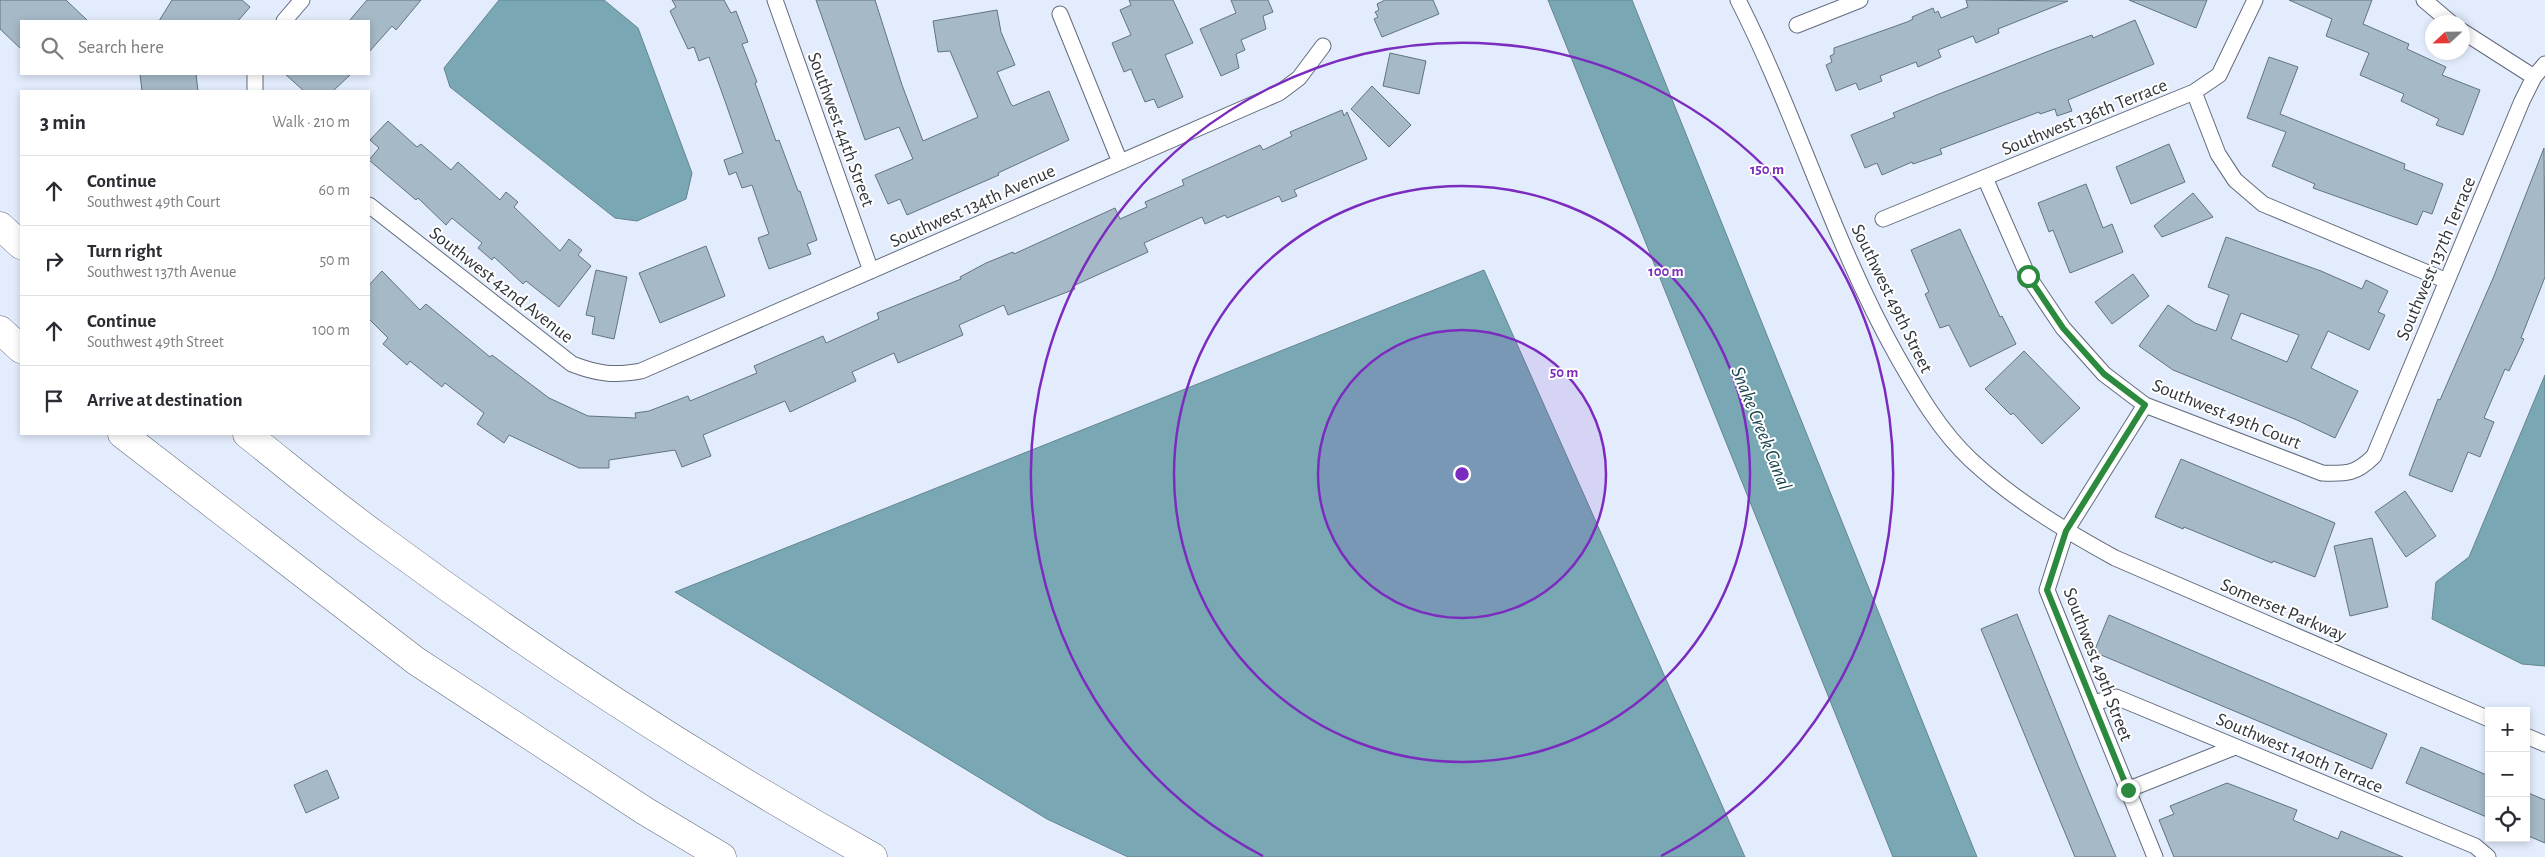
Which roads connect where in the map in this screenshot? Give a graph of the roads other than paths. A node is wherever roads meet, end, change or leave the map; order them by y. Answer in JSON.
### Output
{"nodes":[{"id":1,"x":302,"y":0,"type":"edge"},
{"id":2,"x":775,"y":0,"type":"edge"},
{"id":3,"x":1738,"y":0,"type":"edge"},
{"id":4,"x":1748,"y":0,"type":"edge"},
{"id":5,"x":1860,"y":0,"type":"edge"},
{"id":6,"x":2255,"y":0,"type":"edge"},
{"id":7,"x":2424,"y":0,"type":"edge"},
{"id":8,"x":1060,"y":14,"type":"dead end"},
{"id":9,"x":2442,"y":15,"type":"edge"},
{"id":10,"x":285,"y":20,"type":"edge"},
{"id":11,"x":1797,"y":25,"type":"dead end"},
{"id":12,"x":2470,"y":36,"type":"edge"},
{"id":13,"x":1759,"y":41,"type":"junction"},
{"id":14,"x":1323,"y":46,"type":"dead end"},
{"id":15,"x":2545,"y":64,"type":"edge"},
{"id":16,"x":2534,"y":77,"type":"junction"},
{"id":17,"x":2194,"y":92,"type":"junction"},
{"id":18,"x":1120,"y":162,"type":"junction"},
{"id":19,"x":1985,"y":178,"type":"junction"},
{"id":20,"x":370,"y":206,"type":"edge"},
{"id":21,"x":1883,"y":220,"type":"dead end"},
{"id":22,"x":0,"y":226,"type":"edge"},
{"id":23,"x":20,"y":244,"type":"edge"},
{"id":24,"x":871,"y":271,"type":"junction"},
{"id":25,"x":2447,"y":281,"type":"junction"},
{"id":26,"x":0,"y":330,"type":"edge"},
{"id":27,"x":20,"y":347,"type":"edge"},
{"id":28,"x":619,"y":375,"type":"joint"},
{"id":29,"x":2145,"y":405,"type":"junction"},
{"id":30,"x":123,"y":435,"type":"edge"},
{"id":31,"x":247,"y":435,"type":"edge"},
{"id":32,"x":2362,"y":468,"type":"joint"},
{"id":33,"x":2066,"y":531,"type":"junction"},
{"id":34,"x":2093,"y":703,"type":"junction"},
{"id":35,"x":2485,"y":718,"type":"edge"},
{"id":36,"x":2530,"y":738,"type":"edge"},
{"id":37,"x":2545,"y":744,"type":"edge"},
{"id":38,"x":2235,"y":747,"type":"junction"},
{"id":39,"x":2128,"y":790,"type":"junction"},
{"id":40,"x":722,"y":857,"type":"edge"},
{"id":41,"x":873,"y":857,"type":"edge"},
{"id":42,"x":2155,"y":857,"type":"edge"},
{"id":43,"x":2488,"y":857,"type":"edge"}],
"edges":[{"from":1,"to":10,"type":"street"},
{"from":2,"to":24,"type":"street","name":"Southwest 44th Street"},
{"from":3,"to":13,"type":"street","name":"Southwest 49th Street"},
{"from":4,"to":13,"type":"street","name":"Southwest 49th Street"},
{"from":5,"to":11,"type":"street"},
{"from":6,"to":17,"type":"street","name":"Southwest 136th Terrace"},
{"from":7,"to":9,"type":"street"},
{"from":8,"to":18,"type":"street"},
{"from":12,"to":16,"type":"street"},
{"from":13,"to":33,"type":"street","name":"Southwest 49th Street"},
{"from":14,"to":18,"type":"street","name":"Southwest 134th Avenue"},
{"from":15,"to":16,"type":"street","name":"Southwest 137th Terrace"},
{"from":16,"to":25,"type":"street","name":"Southwest 137th Terrace"},
{"from":17,"to":19,"type":"street","name":"Southwest 136th Terrace"},
{"from":17,"to":25,"type":"street"},
{"from":18,"to":24,"type":"street","name":"Southwest 134th Avenue"},
{"from":19,"to":21,"type":"street","name":"Southwest 136th Terrace"},
{"from":19,"to":29,"type":"street","name":"Southwest 49th Court"},
{"from":20,"to":28,"type":"street","name":"Southwest 42nd Avenue"},
{"from":22,"to":23,"type":"highway"},
{"from":24,"to":28,"type":"street","name":"Southwest 134th Avenue"},
{"from":25,"to":32,"type":"street","name":"Southwest 137th Terrace"},
{"from":26,"to":27,"type":"highway"},
{"from":29,"to":32,"type":"street","name":"Southwest 49th Court"},
{"from":29,"to":33,"type":"street"},
{"from":30,"to":40,"type":"highway"},
{"from":31,"to":41,"type":"highway"},
{"from":33,"to":34,"type":"street","name":"Southwest 49th Street"},
{"from":33,"to":35,"type":"street","name":"Somerset Parkway"},
{"from":34,"to":38,"type":"street","name":"Southwest 140th Terrace"},
{"from":34,"to":39,"type":"street","name":"Southwest 49th Street"},
{"from":36,"to":37,"type":"street"},
{"from":38,"to":39,"type":"street"},
{"from":38,"to":43,"type":"street","name":"Southwest 140th Terrace"},
{"from":39,"to":42,"type":"street","name":"Southwest 49th Street"}]}
